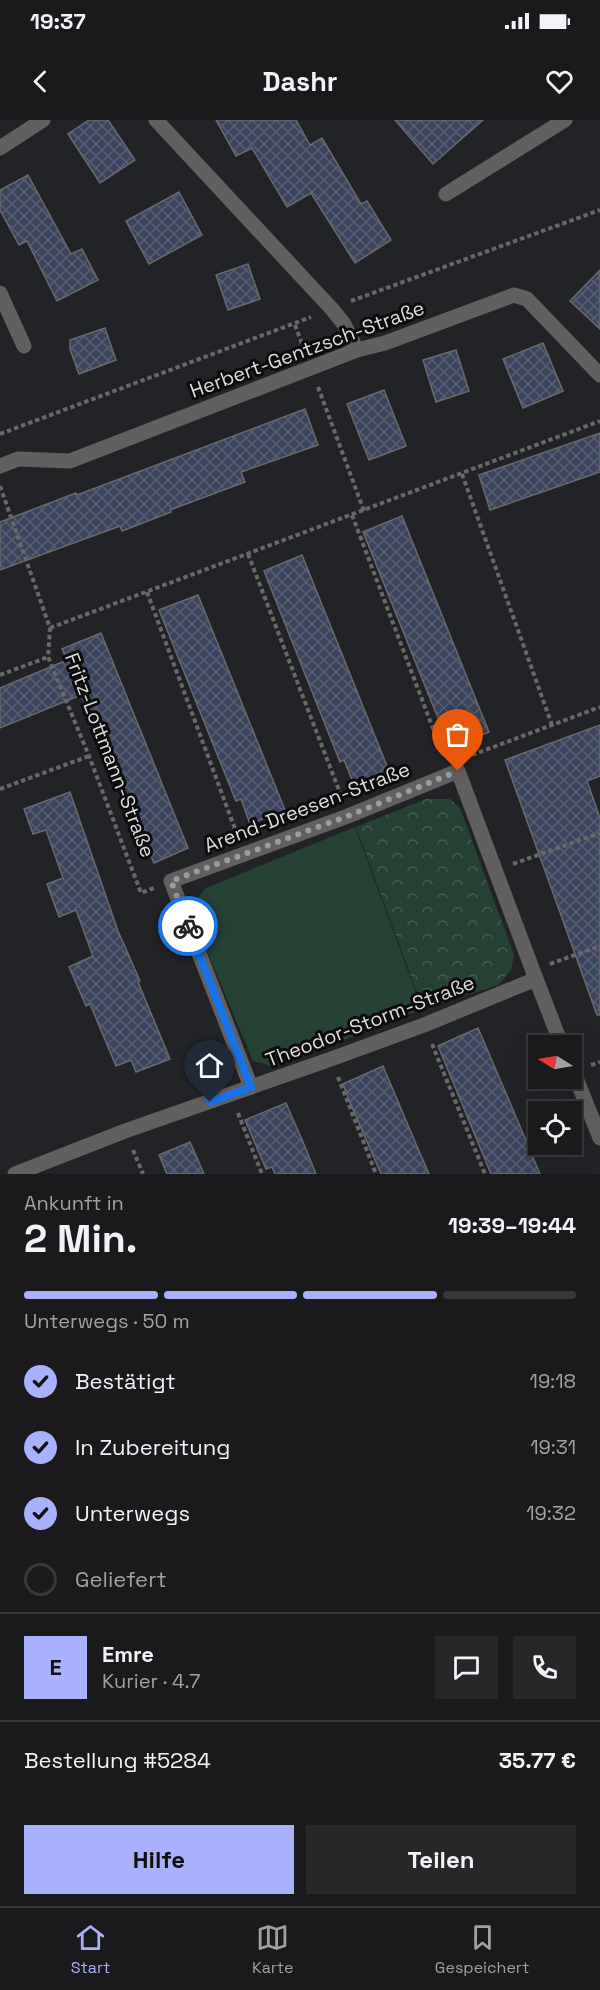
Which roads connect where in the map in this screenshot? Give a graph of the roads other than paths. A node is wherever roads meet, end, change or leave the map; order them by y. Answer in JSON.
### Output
{"nodes":[{"id":1,"x":43,"y":120,"type":"edge"},
{"id":2,"x":156,"y":120,"type":"edge"},
{"id":3,"x":565,"y":120,"type":"edge"},
{"id":4,"x":0,"y":148,"type":"edge"},
{"id":5,"x":446,"y":194,"type":"dead end"},
{"id":6,"x":0,"y":293,"type":"edge"},
{"id":7,"x":24,"y":346,"type":"dead end"},
{"id":8,"x":357,"y":350,"type":"junction"},
{"id":9,"x":600,"y":375,"type":"edge"},
{"id":10,"x":0,"y":466,"type":"edge"},
{"id":11,"x":534,"y":975,"type":"junction"},
{"id":12,"x":558,"y":1035,"type":"edge"},
{"id":13,"x":251,"y":1087,"type":"junction"},
{"id":14,"x":580,"y":1089,"type":"edge"},
{"id":15,"x":600,"y":1138,"type":"edge"},
{"id":16,"x":15,"y":1174,"type":"edge"}],
"edges":[{"from":1,"to":4,"type":"street"},
{"from":2,"to":8,"type":"street"},
{"from":3,"to":5,"type":"street"},
{"from":6,"to":7,"type":"street"},
{"from":8,"to":9,"type":"street","name":"Herbert-Gentzsch-Straße"},
{"from":8,"to":10,"type":"street","name":"Herbert-Gentzsch-Straße"},
{"from":11,"to":12,"type":"street"},
{"from":11,"to":13,"type":"street","name":"Theodor-Storm-Straße"},
{"from":11,"to":13,"type":"street","name":"Arend-Dreesen-Straße"},
{"from":13,"to":16,"type":"street","name":"Theodor-Storm-Straße"},
{"from":14,"to":15,"type":"street"}]}
